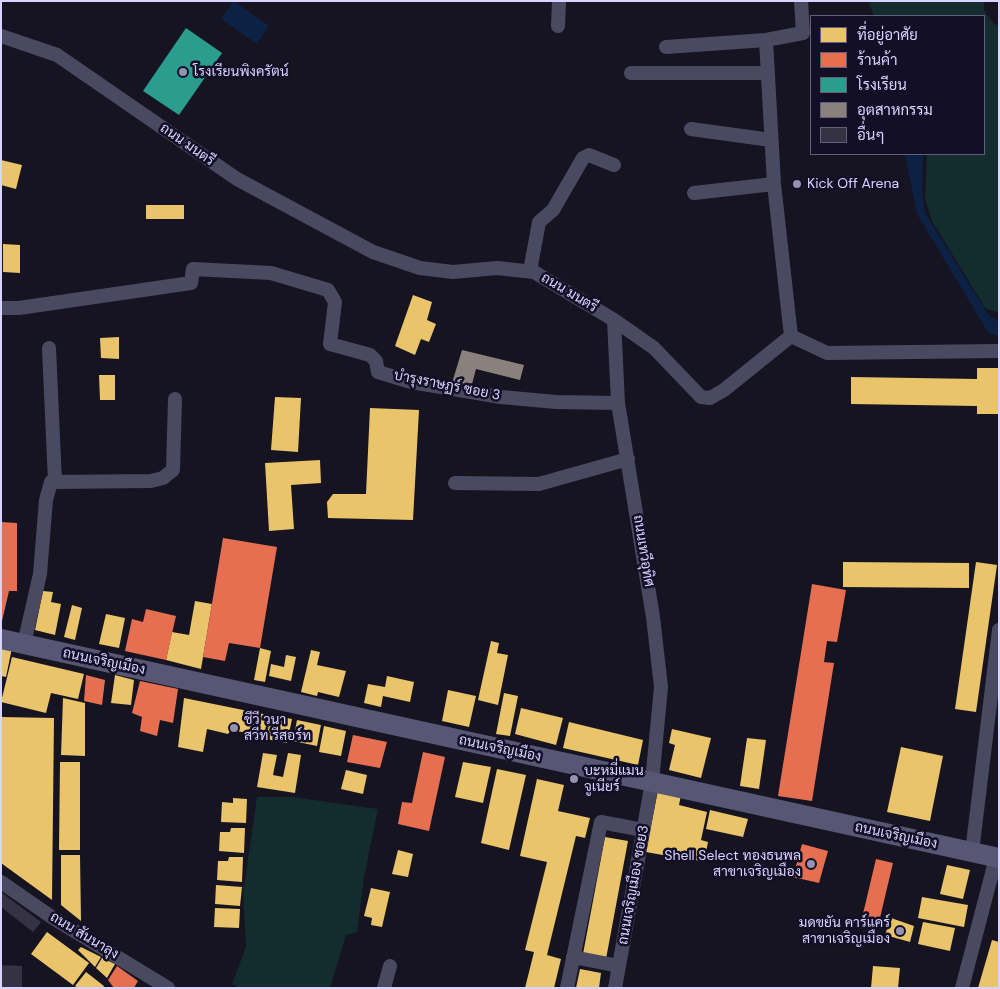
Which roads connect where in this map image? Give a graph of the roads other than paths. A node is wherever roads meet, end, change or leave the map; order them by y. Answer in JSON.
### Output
{"nodes":[{"id":1,"x":559,"y":1,"type":"edge"},
{"id":2,"x":801,"y":1,"type":"edge"},
{"id":3,"x":558,"y":26,"type":"dead end"},
{"id":4,"x":1,"y":36,"type":"edge"},
{"id":5,"x":766,"y":40,"type":"junction"},
{"id":6,"x":666,"y":47,"type":"dead end"},
{"id":7,"x":631,"y":73,"type":"dead end"},
{"id":8,"x":768,"y":74,"type":"junction"},
{"id":9,"x":691,"y":128,"type":"dead end"},
{"id":10,"x":771,"y":140,"type":"junction"},
{"id":11,"x":614,"y":165,"type":"dead end"},
{"id":12,"x":774,"y":184,"type":"junction"},
{"id":13,"x":694,"y":193,"type":"dead end"},
{"id":14,"x":530,"y":271,"type":"junction"},
{"id":15,"x":1,"y":308,"type":"edge"},
{"id":16,"x":614,"y":320,"type":"junction"},
{"id":17,"x":791,"y":336,"type":"junction"},
{"id":18,"x":49,"y":348,"type":"dead end"},
{"id":19,"x":999,"y":351,"type":"edge"},
{"id":20,"x":175,"y":399,"type":"dead end"},
{"id":21,"x":618,"y":403,"type":"junction"},
{"id":22,"x":628,"y":459,"type":"junction"},
{"id":23,"x":55,"y":482,"type":"junction"},
{"id":24,"x":455,"y":483,"type":"dead end"},
{"id":25,"x":999,"y":630,"type":"edge"},
{"id":26,"x":1,"y":639,"type":"edge"},
{"id":27,"x":24,"y":644,"type":"junction"},
{"id":28,"x":652,"y":782,"type":"junction"},
{"id":29,"x":643,"y":830,"type":"junction"},
{"id":30,"x":972,"y":852,"type":"junction"},
{"id":31,"x":997,"y":858,"type":"edge"},
{"id":32,"x":1,"y":882,"type":"edge"},
{"id":33,"x":573,"y":957,"type":"junction"},
{"id":34,"x":390,"y":966,"type":"dead end"},
{"id":35,"x":619,"y":966,"type":"junction"},
{"id":36,"x":168,"y":988,"type":"edge"},
{"id":37,"x":384,"y":988,"type":"edge"},
{"id":38,"x":567,"y":988,"type":"edge"},
{"id":39,"x":615,"y":988,"type":"edge"},
{"id":40,"x":962,"y":988,"type":"edge"}],
"edges":[{"from":1,"to":3,"type":"street"},
{"from":2,"to":5,"type":"street"},
{"from":4,"to":14,"type":"street","name":"ถนน มนตรี"},
{"from":5,"to":6,"type":"street"},
{"from":5,"to":8,"type":"street"},
{"from":7,"to":8,"type":"street"},
{"from":8,"to":10,"type":"street"},
{"from":9,"to":10,"type":"street"},
{"from":10,"to":12,"type":"street"},
{"from":11,"to":14,"type":"street"},
{"from":12,"to":13,"type":"street"},
{"from":12,"to":17,"type":"street"},
{"from":14,"to":16,"type":"street","name":"ถนน มนตรี"},
{"from":15,"to":21,"type":"street","name":"บำรุงราษฏร์ ซอย 3"},
{"from":16,"to":17,"type":"street","name":"ถนน มนตรี"},
{"from":16,"to":21,"type":"street","name":"ถนนเทวีอุทิศ"},
{"from":17,"to":19,"type":"street"},
{"from":18,"to":23,"type":"street"},
{"from":20,"to":23,"type":"street"},
{"from":21,"to":22,"type":"street","name":"ถนนเทวีอุทิศ"},
{"from":22,"to":24,"type":"street"},
{"from":22,"to":28,"type":"street","name":"ถนนเทวีอุทิศ"},
{"from":23,"to":27,"type":"street"},
{"from":25,"to":30,"type":"street"},
{"from":26,"to":27,"type":"main road","name":"ถนนเจริญเมือง"},
{"from":27,"to":28,"type":"main road","name":"ถนนเจริญเมือง"},
{"from":28,"to":29,"type":"street","name":"ถนนเจริญเมือง ซอย3"},
{"from":28,"to":30,"type":"main road","name":"ถนนเจริญเมือง"},
{"from":29,"to":33,"type":"street"},
{"from":29,"to":35,"type":"street","name":"ถนนเจริญเมือง ซอย3"},
{"from":30,"to":31,"type":"main road","name":"ถนนเจริญเมือง"},
{"from":31,"to":40,"type":"street"},
{"from":32,"to":36,"type":"street","name":"ถนน สันนาลุง"},
{"from":33,"to":35,"type":"street"},
{"from":33,"to":38,"type":"street"},
{"from":34,"to":37,"type":"street"},
{"from":35,"to":39,"type":"street","name":"ถนนเจริญเมือง ซอย3"}]}
